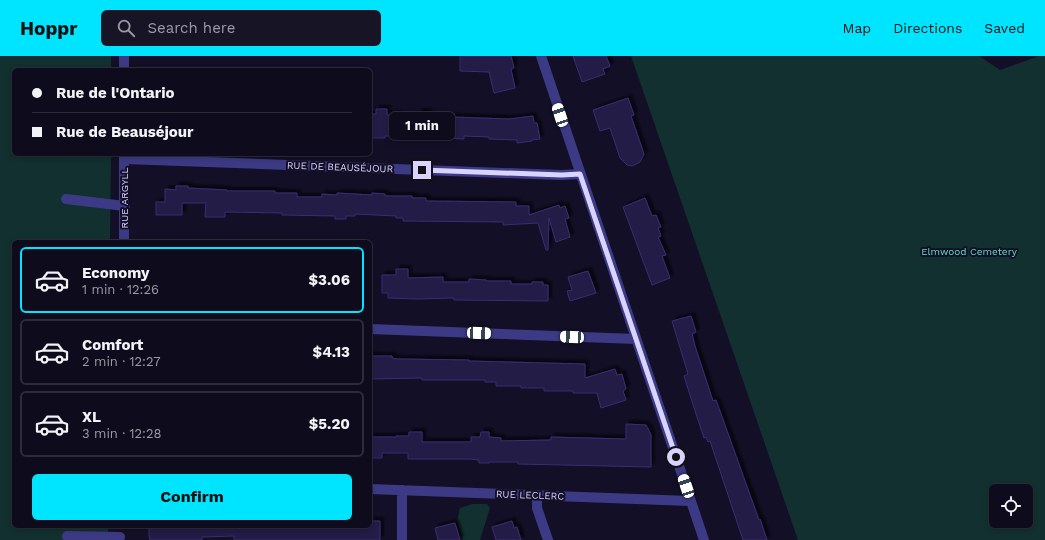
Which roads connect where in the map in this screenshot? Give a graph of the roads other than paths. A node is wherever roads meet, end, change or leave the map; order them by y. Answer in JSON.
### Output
{"nodes":[{"id":1,"x":124,"y":56,"type":"edge"},
{"id":2,"x":541,"y":56,"type":"edge"},
{"id":3,"x":124,"y":68,"type":"edge"},
{"id":4,"x":124,"y":157,"type":"edge"},
{"id":5,"x":580,"y":174,"type":"junction"},
{"id":6,"x":66,"y":198,"type":"dead end"},
{"id":7,"x":124,"y":206,"type":"junction"},
{"id":8,"x":124,"y":240,"type":"edge"},
{"id":9,"x":372,"y":329,"type":"edge"},
{"id":10,"x":636,"y":339,"type":"junction"},
{"id":11,"x":372,"y":489,"type":"edge"},
{"id":12,"x":402,"y":490,"type":"junction"},
{"id":13,"x":537,"y":495,"type":"junction"},
{"id":14,"x":690,"y":501,"type":"junction"},
{"id":15,"x":67,"y":536,"type":"dead end"},
{"id":16,"x":120,"y":538,"type":"edge"},
{"id":17,"x":402,"y":540,"type":"edge"},
{"id":18,"x":548,"y":540,"type":"edge"},
{"id":19,"x":704,"y":540,"type":"edge"}],
"edges":[{"from":1,"to":3,"type":"street"},
{"from":2,"to":5,"type":"street"},
{"from":4,"to":5,"type":"street","name":"RUE DE BEAUSÉJOUR"},
{"from":4,"to":7,"type":"street","name":"RUE ARGYLL"},
{"from":5,"to":10,"type":"street"},
{"from":6,"to":7,"type":"street"},
{"from":7,"to":8,"type":"street","name":"RUE ARGYLL"},
{"from":9,"to":10,"type":"street"},
{"from":10,"to":14,"type":"street"},
{"from":11,"to":12,"type":"street","name":"RUE LECLERC"},
{"from":12,"to":13,"type":"street","name":"RUE LECLERC"},
{"from":12,"to":17,"type":"street"},
{"from":13,"to":14,"type":"street","name":"RUE LECLERC"},
{"from":13,"to":18,"type":"street"},
{"from":14,"to":19,"type":"street"},
{"from":15,"to":16,"type":"street"}]}
